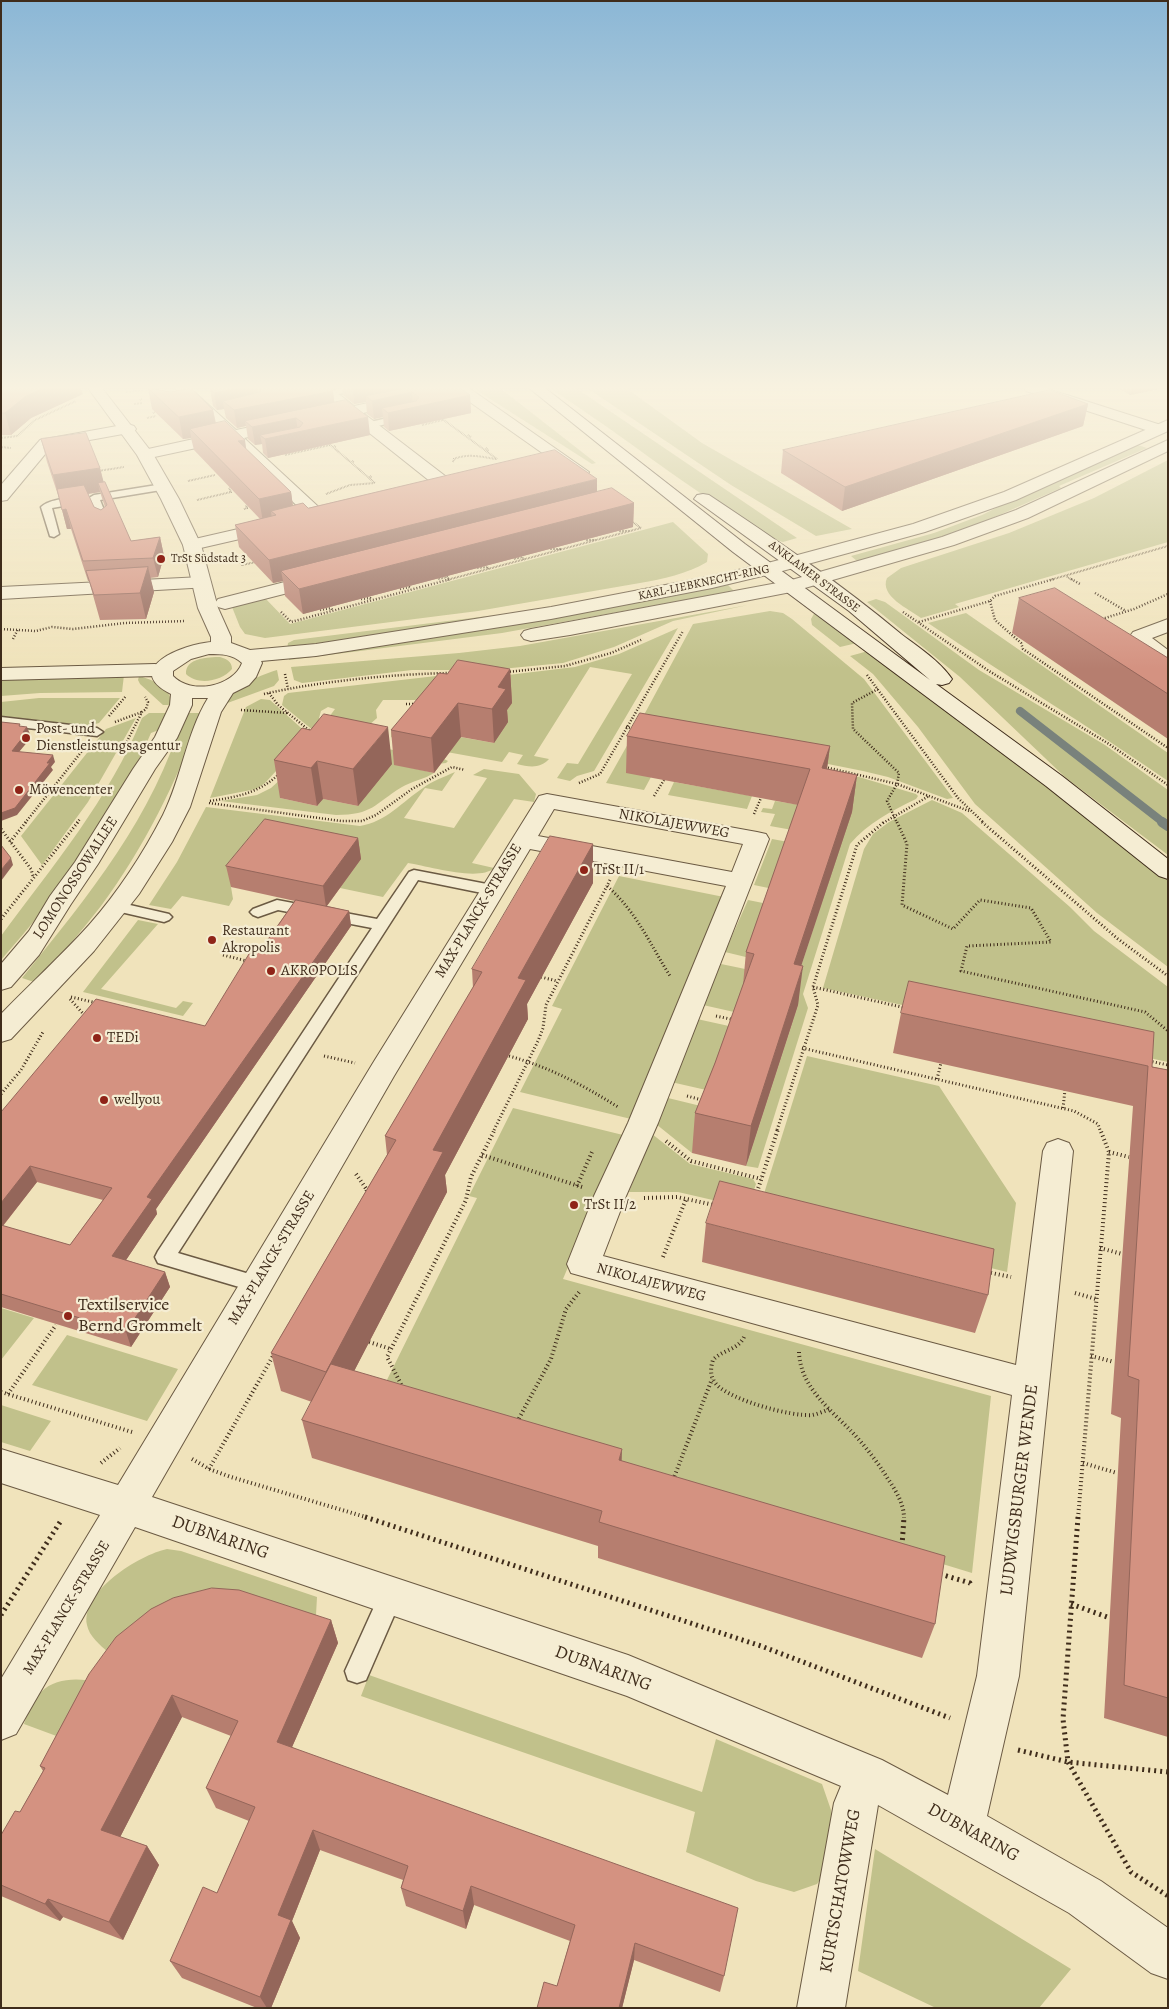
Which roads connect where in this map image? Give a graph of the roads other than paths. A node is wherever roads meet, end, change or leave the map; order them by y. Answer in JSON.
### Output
{"nodes":[{"id":1,"x":13,"y":482,"type":"edge"},
{"id":2,"x":160,"y":482,"type":"edge"},
{"id":3,"x":285,"y":482,"type":"edge"},
{"id":4,"x":429,"y":482,"type":"edge"},
{"id":5,"x":466,"y":482,"type":"edge"},
{"id":6,"x":656,"y":482,"type":"edge"},
{"id":7,"x":676,"y":482,"type":"edge"},
{"id":8,"x":1043,"y":482,"type":"edge"},
{"id":9,"x":1090,"y":482,"type":"edge"},
{"id":10,"x":163,"y":488,"type":"junction"},
{"id":11,"x":1,"y":496,"type":"edge"},
{"id":12,"x":94,"y":498,"type":"junction"},
{"id":13,"x":336,"y":512,"type":"edge"},
{"id":14,"x":318,"y":516,"type":"junction"},
{"id":15,"x":105,"y":525,"type":"edge"},
{"id":16,"x":54,"y":534,"type":"dead end"},
{"id":17,"x":192,"y":545,"type":"junction"},
{"id":18,"x":795,"y":562,"type":"junction"},
{"id":19,"x":768,"y":569,"type":"junction"},
{"id":20,"x":336,"y":575,"type":"edge"},
{"id":21,"x":817,"y":579,"type":"junction"},
{"id":22,"x":202,"y":584,"type":"junction"},
{"id":23,"x":791,"y":586,"type":"junction"},
{"id":24,"x":1,"y":593,"type":"edge"},
{"id":25,"x":217,"y":605,"type":"junction"},
{"id":26,"x":1168,"y":625,"type":"edge"},
{"id":27,"x":221,"y":648,"type":"junction"},
{"id":28,"x":197,"y":649,"type":"junction"},
{"id":29,"x":1168,"y":659,"type":"edge"},
{"id":30,"x":250,"y":663,"type":"junction"},
{"id":31,"x":168,"y":666,"type":"junction"},
{"id":32,"x":1,"y":674,"type":"edge"},
{"id":33,"x":225,"y":689,"type":"junction"},
{"id":34,"x":182,"y":690,"type":"junction"},
{"id":35,"x":1,"y":721,"type":"edge"},
{"id":36,"x":98,"y":730,"type":"road end"},
{"id":37,"x":1054,"y":781,"type":"junction"},
{"id":38,"x":557,"y":803,"type":"joint"},
{"id":39,"x":523,"y":840,"type":"junction"},
{"id":40,"x":1168,"y":871,"type":"edge"},
{"id":41,"x":741,"y":880,"type":"junction"},
{"id":42,"x":492,"y":890,"type":"junction"},
{"id":43,"x":117,"y":907,"type":"junction"},
{"id":44,"x":258,"y":912,"type":"dead end"},
{"id":45,"x":164,"y":917,"type":"dead end"},
{"id":46,"x":381,"y":925,"type":"junction"},
{"id":47,"x":1,"y":981,"type":"edge"},
{"id":48,"x":1,"y":1032,"type":"edge"},
{"id":49,"x":1058,"y":1151,"type":"dead end"},
{"id":50,"x":256,"y":1284,"type":"junction"},
{"id":51,"x":1032,"y":1385,"type":"junction"},
{"id":52,"x":1,"y":1466,"type":"edge"},
{"id":53,"x":127,"y":1506,"type":"junction"},
{"id":54,"x":391,"y":1595,"type":"junction"},
{"id":55,"x":357,"y":1671,"type":"dead end"},
{"id":56,"x":1,"y":1719,"type":"edge"},
{"id":57,"x":867,"y":1775,"type":"junction"},
{"id":58,"x":962,"y":1826,"type":"junction"},
{"id":59,"x":1168,"y":1956,"type":"edge"},
{"id":60,"x":821,"y":2008,"type":"edge"}],
"edges":[{"from":1,"to":11,"type":"street"},
{"from":2,"to":10,"type":"street"},
{"from":3,"to":14,"type":"street"},
{"from":4,"to":5,"type":"street"},
{"from":6,"to":19,"type":"street","name":"ANKLAMER STRASSE"},
{"from":7,"to":18,"type":"street","name":"ANKLAMER STRASSE"},
{"from":8,"to":18,"type":"street","name":"KARL-LIEBKNECHT-RING"},
{"from":9,"to":21,"type":"street","name":"KARL-LIEBKNECHT-RING"},
{"from":10,"to":12,"type":"lane"},
{"from":10,"to":17,"type":"street"},
{"from":12,"to":15,"type":"lane"},
{"from":12,"to":16,"type":"lane"},
{"from":13,"to":14,"type":"street"},
{"from":14,"to":17,"type":"street"},
{"from":17,"to":22,"type":"street"},
{"from":18,"to":19,"type":"street","name":"KARL-LIEBKNECHT-RING"},
{"from":18,"to":21,"type":"street","name":"ANKLAMER STRASSE"},
{"from":19,"to":23,"type":"street","name":"ANKLAMER STRASSE"},
{"from":19,"to":30,"type":"street","name":"KARL-LIEBKNECHT-RING"},
{"from":20,"to":25,"type":"street"},
{"from":21,"to":23,"type":"street","name":"KARL-LIEBKNECHT-RING"},
{"from":21,"to":37,"type":"street","name":"ANKLAMER STRASSE"},
{"from":22,"to":24,"type":"street"},
{"from":22,"to":25,"type":"street"},
{"from":23,"to":30,"type":"street","name":"KARL-LIEBKNECHT-RING"},
{"from":23,"to":37,"type":"street","name":"ANKLAMER STRASSE"},
{"from":25,"to":27,"type":"street"},
{"from":25,"to":28,"type":"street"},
{"from":26,"to":29,"type":"street"},
{"from":27,"to":28,"type":"street"},
{"from":27,"to":30,"type":"street"},
{"from":28,"to":31,"type":"street"},
{"from":30,"to":33,"type":"street"},
{"from":31,"to":32,"type":"street"},
{"from":31,"to":34,"type":"street"},
{"from":33,"to":34,"type":"street"},
{"from":33,"to":43,"type":"street"},
{"from":34,"to":47,"type":"street","name":"LOMONOSSOWALLEE"},
{"from":35,"to":36,"type":"lane"},
{"from":37,"to":40,"type":"street","name":"ANKLAMER STRASSE"},
{"from":38,"to":39,"type":"street","name":"MAX-PLANCK-STRASSE"},
{"from":38,"to":41,"type":"street","name":"NIKOLAJEWWEG"},
{"from":39,"to":41,"type":"street"},
{"from":39,"to":42,"type":"street","name":"MAX-PLANCK-STRASSE"},
{"from":41,"to":51,"type":"street","name":"NIKOLAJEWWEG"},
{"from":42,"to":46,"type":"lane"},
{"from":42,"to":50,"type":"street","name":"MAX-PLANCK-STRASSE"},
{"from":43,"to":45,"type":"lane"},
{"from":43,"to":48,"type":"street"},
{"from":44,"to":46,"type":"lane"},
{"from":46,"to":50,"type":"lane"},
{"from":49,"to":51,"type":"street","name":"LUDWIGSBURGER WENDE"},
{"from":50,"to":53,"type":"street","name":"MAX-PLANCK-STRASSE"},
{"from":51,"to":58,"type":"street","name":"LUDWIGSBURGER WENDE"},
{"from":52,"to":53,"type":"street","name":"DUBNARING"},
{"from":53,"to":54,"type":"street","name":"DUBNARING"},
{"from":53,"to":56,"type":"street","name":"MAX-PLANCK-STRASSE"},
{"from":54,"to":55,"type":"lane"},
{"from":54,"to":57,"type":"street","name":"DUBNARING"},
{"from":57,"to":58,"type":"street","name":"DUBNARING"},
{"from":57,"to":60,"type":"street","name":"KURTSCHATOWWEG"},
{"from":58,"to":59,"type":"street","name":"DUBNARING"}]}
